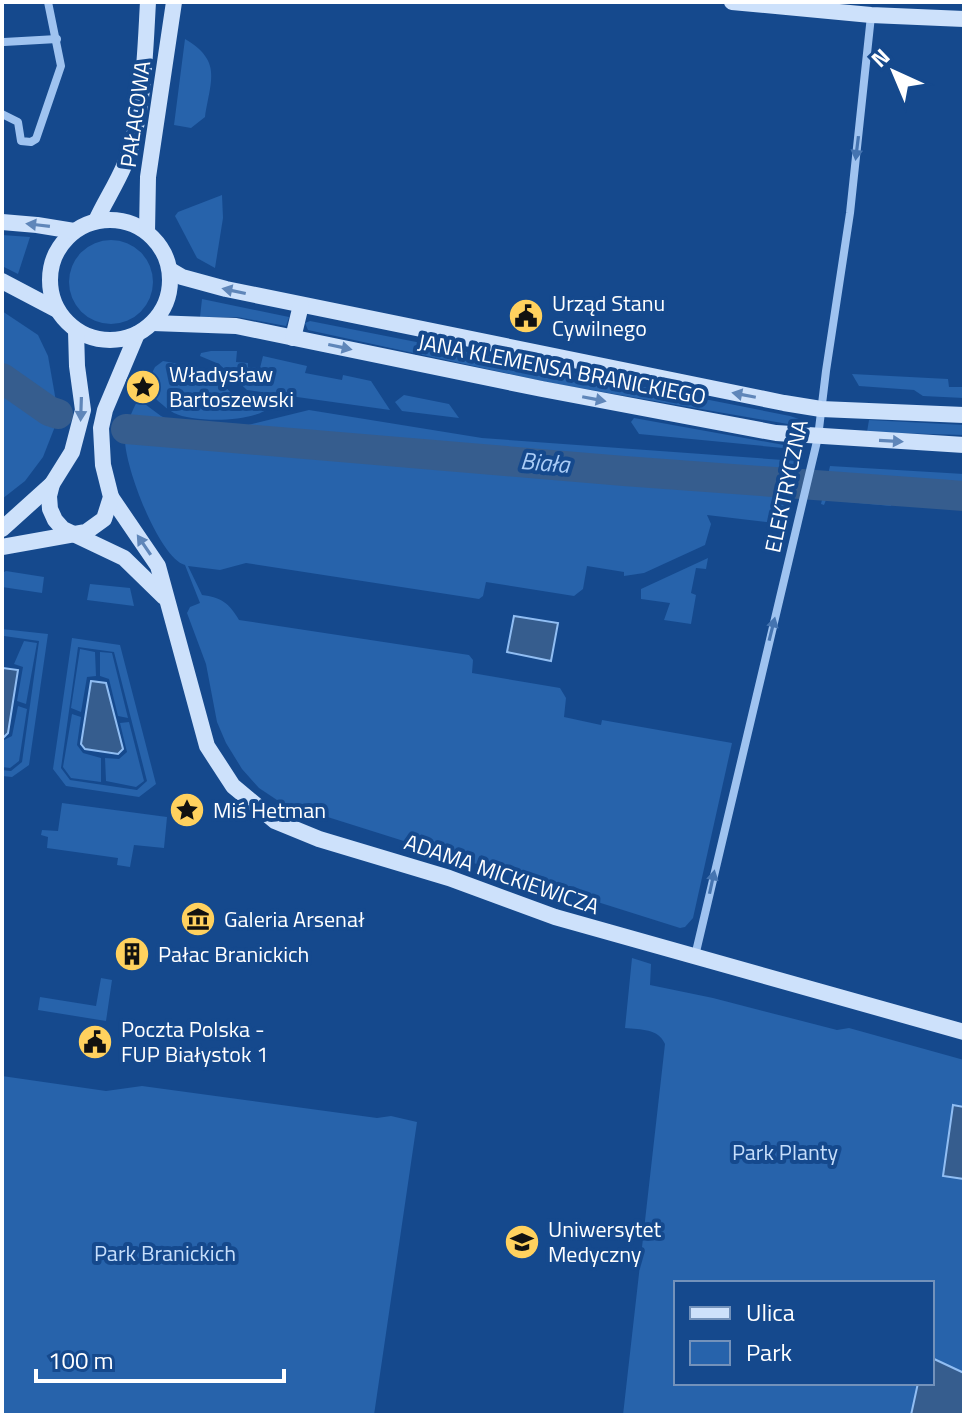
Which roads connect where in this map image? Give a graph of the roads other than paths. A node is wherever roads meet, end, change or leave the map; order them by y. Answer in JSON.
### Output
{"nodes":[{"id":1,"x":48,"y":2,"type":"edge"},
{"id":2,"x":148,"y":2,"type":"edge"},
{"id":3,"x":174,"y":2,"type":"edge"},
{"id":4,"x":732,"y":2,"type":"edge"},
{"id":5,"x":871,"y":15,"type":"junction"},
{"id":6,"x":964,"y":19,"type":"edge"},
{"id":7,"x":57,"y":39,"type":"junction"},
{"id":8,"x":4,"y":42,"type":"edge"},
{"id":9,"x":2,"y":114,"type":"edge"},
{"id":10,"x":96,"y":221,"type":"junction"},
{"id":11,"x":2,"y":222,"type":"edge"},
{"id":12,"x":74,"y":231,"type":"junction"},
{"id":13,"x":147,"y":232,"type":"junction"},
{"id":14,"x":170,"y":270,"type":"junction"},
{"id":15,"x":2,"y":281,"type":"edge"},
{"id":16,"x":301,"y":305,"type":"junction"},
{"id":17,"x":57,"y":310,"type":"junction"},
{"id":18,"x":153,"y":323,"type":"junction"},
{"id":19,"x":76,"y":331,"type":"junction"},
{"id":20,"x":137,"y":334,"type":"junction"},
{"id":21,"x":293,"y":338,"type":"junction"},
{"id":22,"x":821,"y":409,"type":"junction"},
{"id":23,"x":964,"y":415,"type":"edge"},
{"id":24,"x":818,"y":437,"type":"junction"},
{"id":25,"x":964,"y":445,"type":"edge"},
{"id":26,"x":52,"y":484,"type":"junction"},
{"id":27,"x":111,"y":497,"type":"junction"},
{"id":28,"x":2,"y":529,"type":"edge"},
{"id":29,"x":74,"y":534,"type":"junction"},
{"id":30,"x":2,"y":547,"type":"edge"},
{"id":31,"x":165,"y":599,"type":"junction"},
{"id":32,"x":695,"y":958,"type":"junction"},
{"id":33,"x":964,"y":1032,"type":"edge"}],
"edges":[{"from":1,"to":7,"type":"street"},
{"from":2,"to":10,"type":"main road","name":"PAŁACOWA"},
{"from":3,"to":13,"type":"main road","name":"PAŁACOWA"},
{"from":4,"to":5,"type":"main road"},
{"from":5,"to":6,"type":"main road"},
{"from":5,"to":22,"type":"street","name":"ELEKTRYCZNA","one_way":true},
{"from":7,"to":8,"type":"street"},
{"from":7,"to":9,"type":"street"},
{"from":10,"to":12,"type":"main road"},
{"from":10,"to":13,"type":"main road"},
{"from":12,"to":11,"type":"main road","one_way":true},
{"from":12,"to":17,"type":"main road"},
{"from":13,"to":14,"type":"main road"},
{"from":16,"to":14,"type":"main road","name":"JANA KLEMENSA BRANICKIEGO","one_way":true},
{"from":14,"to":18,"type":"main road"},
{"from":15,"to":17,"type":"main road"},
{"from":16,"to":21,"type":"main road"},
{"from":22,"to":16,"type":"main road","name":"JANA KLEMENSA BRANICKIEGO","one_way":true},
{"from":17,"to":19,"type":"main road"},
{"from":18,"to":20,"type":"main road"},
{"from":18,"to":21,"type":"main road","name":"JANA KLEMENSA BRANICKIEGO"},
{"from":19,"to":20,"type":"main road"},
{"from":19,"to":26,"type":"main road","one_way":true},
{"from":20,"to":27,"type":"main road"},
{"from":21,"to":24,"type":"main road","name":"JANA KLEMENSA BRANICKIEGO","one_way":true},
{"from":22,"to":23,"type":"main road","name":"JANA KLEMENSA BRANICKIEGO"},
{"from":22,"to":24,"type":"street","name":"ELEKTRYCZNA"},
{"from":24,"to":25,"type":"main road","name":"JANA KLEMENSA BRANICKIEGO","one_way":true},
{"from":32,"to":24,"type":"street","name":"ELEKTRYCZNA","one_way":true},
{"from":26,"to":28,"type":"main road"},
{"from":26,"to":29,"type":"main road"},
{"from":27,"to":29,"type":"main road"},
{"from":31,"to":27,"type":"main road","name":"ADAMA MICKIEWICZA","one_way":true},
{"from":29,"to":30,"type":"main road"},
{"from":29,"to":31,"type":"main road","name":"ADAMA MICKIEWICZA"},
{"from":31,"to":32,"type":"main road","name":"ADAMA MICKIEWICZA"},
{"from":32,"to":33,"type":"main road","name":"ADAMA MICKIEWICZA"}]}
